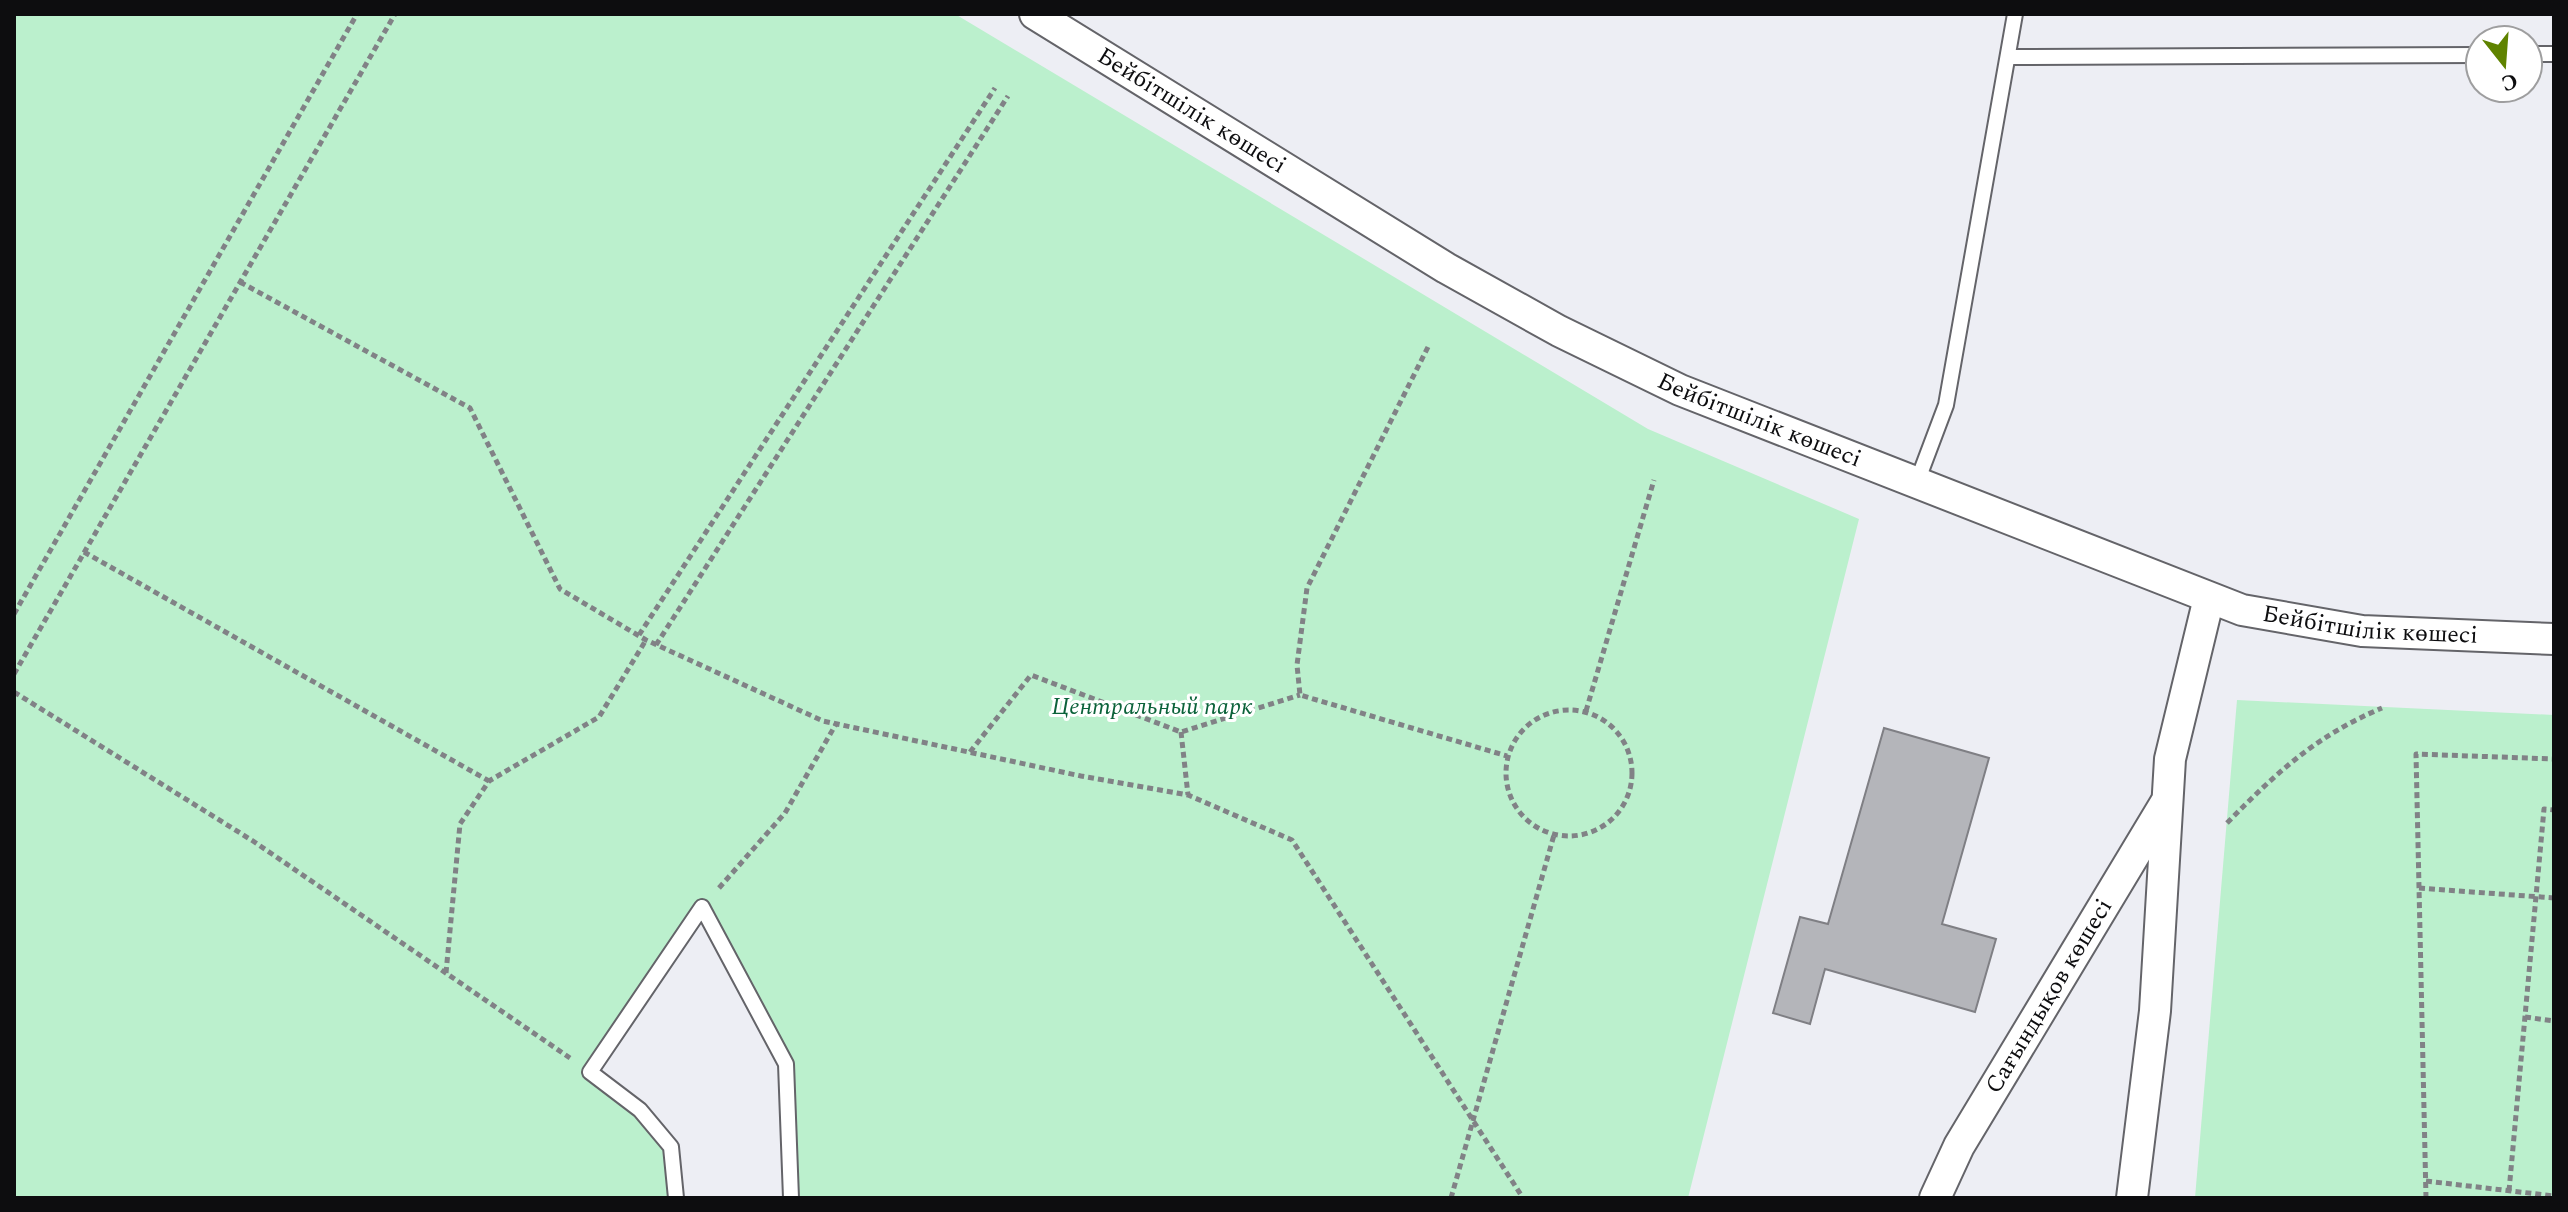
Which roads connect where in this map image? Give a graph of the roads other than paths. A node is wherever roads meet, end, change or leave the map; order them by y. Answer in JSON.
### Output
{"nodes":[{"id":1,"x":1035,"y":14,"type":"edge"},
{"id":2,"x":2015,"y":14,"type":"edge"},
{"id":3,"x":2464,"y":55,"type":"edge"},
{"id":4,"x":2008,"y":57,"type":"junction"},
{"id":5,"x":1917,"y":482,"type":"junction"},
{"id":6,"x":2209,"y":598,"type":"junction"},
{"id":7,"x":2554,"y":639,"type":"edge"},
{"id":8,"x":2168,"y":799,"type":"junction"},
{"id":9,"x":676,"y":1198,"type":"edge"},
{"id":10,"x":791,"y":1198,"type":"edge"},
{"id":11,"x":1935,"y":1198,"type":"edge"},
{"id":12,"x":2132,"y":1198,"type":"edge"}],
"edges":[{"from":1,"to":5,"type":"street","name":"Бейбітшілік көшесі"},
{"from":2,"to":4,"type":"lane"},
{"from":3,"to":4,"type":"lane"},
{"from":4,"to":5,"type":"lane"},
{"from":5,"to":6,"type":"street","name":"Бейбітшілік көшесі"},
{"from":6,"to":7,"type":"street","name":"Бейбітшілік көшесі"},
{"from":6,"to":8,"type":"street","name":"Сағындықов көшесі"},
{"from":8,"to":11,"type":"street","name":"Сағындықов көшесі"},
{"from":8,"to":12,"type":"street","name":"Сағындықов көшесі"},
{"from":9,"to":10,"type":"lane"}]}
